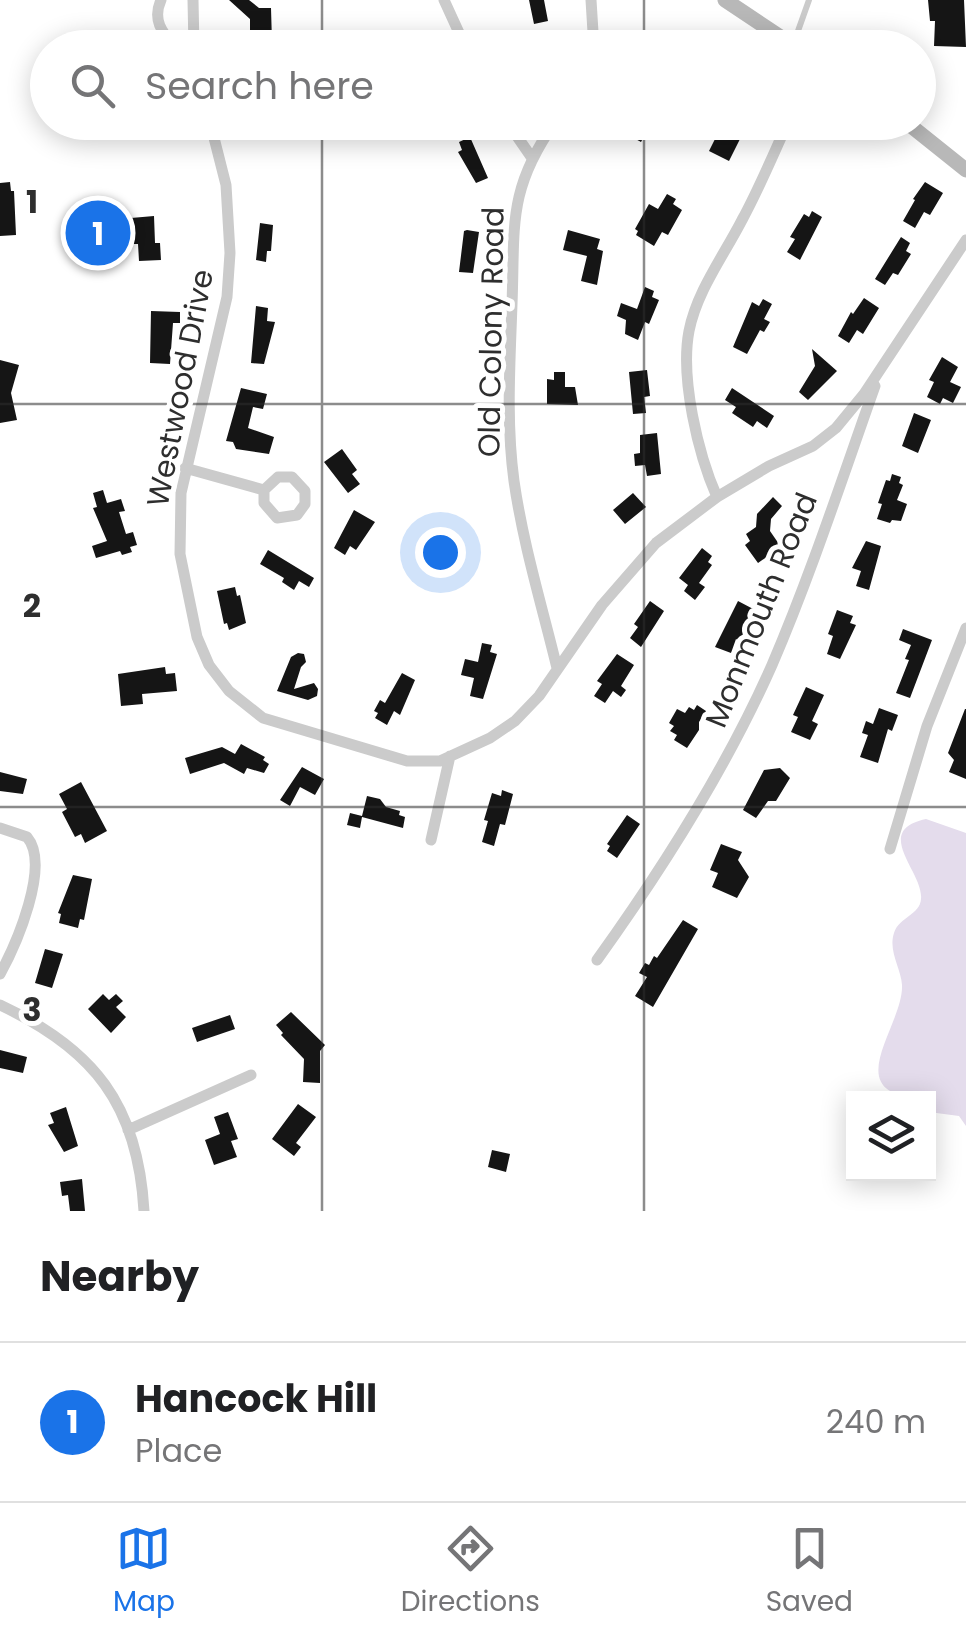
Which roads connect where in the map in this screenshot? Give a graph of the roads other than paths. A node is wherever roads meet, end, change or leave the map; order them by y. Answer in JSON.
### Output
{"nodes":[{"id":1,"x":161,"y":0,"type":"edge"},
{"id":2,"x":193,"y":0,"type":"edge"},
{"id":3,"x":444,"y":0,"type":"edge"},
{"id":4,"x":590,"y":0,"type":"edge"},
{"id":5,"x":725,"y":0,"type":"edge"},
{"id":6,"x":809,"y":0,"type":"edge"},
{"id":7,"x":163,"y":30,"type":"edge"},
{"id":8,"x":194,"y":30,"type":"edge"},
{"id":9,"x":458,"y":30,"type":"edge"},
{"id":10,"x":592,"y":30,"type":"edge"},
{"id":11,"x":769,"y":30,"type":"edge"},
{"id":12,"x":799,"y":30,"type":"edge"},
{"id":13,"x":215,"y":140,"type":"edge"},
{"id":14,"x":519,"y":140,"type":"edge"},
{"id":15,"x":544,"y":140,"type":"edge"},
{"id":16,"x":780,"y":140,"type":"edge"},
{"id":17,"x":928,"y":140,"type":"edge"},
{"id":18,"x":532,"y":158,"type":"junction"},
{"id":19,"x":966,"y":170,"type":"edge"},
{"id":20,"x":966,"y":240,"type":"edge"},
{"id":21,"x":882,"y":368,"type":"junction"},
{"id":22,"x":185,"y":468,"type":"junction"},
{"id":23,"x":264,"y":490,"type":"dead end"},
{"id":24,"x":717,"y":497,"type":"junction"},
{"id":25,"x":966,"y":628,"type":"edge"},
{"id":26,"x":558,"y":668,"type":"junction"},
{"id":27,"x":450,"y":756,"type":"junction"},
{"id":28,"x":0,"y":828,"type":"edge"},
{"id":29,"x":431,"y":840,"type":"dead end"},
{"id":30,"x":890,"y":849,"type":"dead end"},
{"id":31,"x":597,"y":960,"type":"dead end"},
{"id":32,"x":0,"y":974,"type":"edge"},
{"id":33,"x":0,"y":1005,"type":"edge"},
{"id":34,"x":252,"y":1075,"type":"dead end"},
{"id":35,"x":128,"y":1130,"type":"junction"},
{"id":36,"x":144,"y":1211,"type":"edge"}],
"edges":[{"from":1,"to":7,"type":"street"},
{"from":2,"to":8,"type":"street"},
{"from":3,"to":9,"type":"street"},
{"from":4,"to":10,"type":"street"},
{"from":5,"to":11,"type":"main road"},
{"from":6,"to":12,"type":"lane"},
{"from":13,"to":22,"type":"street","name":"Westwood Drive"},
{"from":14,"to":18,"type":"street"},
{"from":15,"to":18,"type":"street","name":"Old Colony Road"},
{"from":16,"to":24,"type":"street"},
{"from":17,"to":19,"type":"main road"},
{"from":18,"to":26,"type":"street","name":"Old Colony Road"},
{"from":20,"to":21,"type":"street","name":"Westwood Drive"},
{"from":21,"to":24,"type":"street","name":"Westwood Drive"},
{"from":21,"to":31,"type":"street","name":"Monmouth Road"},
{"from":22,"to":23,"type":"street"},
{"from":22,"to":27,"type":"street","name":"Westwood Drive"},
{"from":24,"to":26,"type":"street","name":"Westwood Drive"},
{"from":25,"to":30,"type":"street"},
{"from":26,"to":27,"type":"street","name":"Westwood Drive"},
{"from":27,"to":29,"type":"street"},
{"from":28,"to":32,"type":"street"},
{"from":33,"to":35,"type":"street"},
{"from":34,"to":35,"type":"street"},
{"from":35,"to":36,"type":"street"}]}
